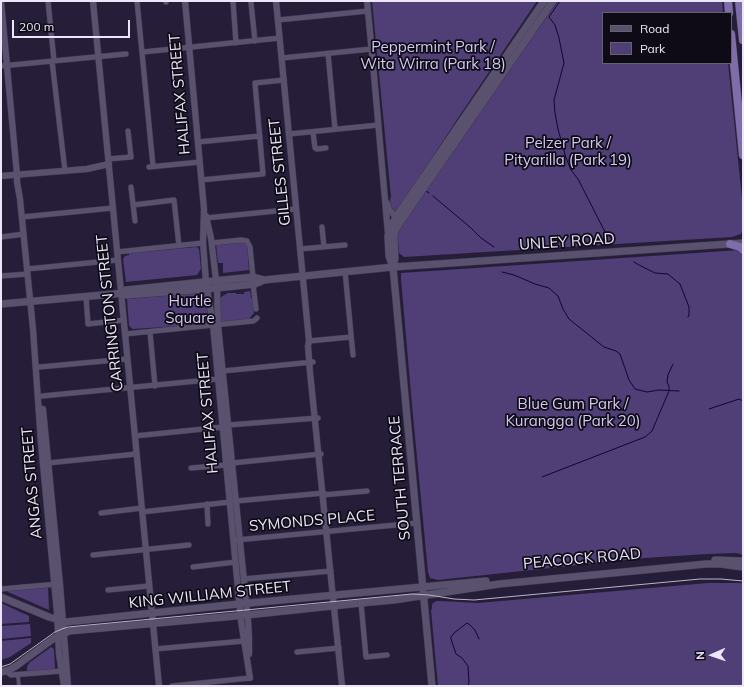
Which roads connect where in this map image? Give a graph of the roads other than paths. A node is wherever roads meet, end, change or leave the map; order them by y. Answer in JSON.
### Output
{"nodes":[{"id":1,"x":1,"y":1,"type":"edge"},
{"id":2,"x":48,"y":1,"type":"edge"},
{"id":3,"x":93,"y":1,"type":"edge"},
{"id":4,"x":137,"y":1,"type":"edge"},
{"id":5,"x":185,"y":1,"type":"edge"},
{"id":6,"x":233,"y":1,"type":"edge"},
{"id":7,"x":276,"y":1,"type":"edge"},
{"id":8,"x":367,"y":1,"type":"edge"},
{"id":9,"x":544,"y":1,"type":"edge"},
{"id":10,"x":552,"y":1,"type":"edge"},
{"id":11,"x":728,"y":1,"type":"edge"},
{"id":12,"x":739,"y":1,"type":"edge"},
{"id":13,"x":251,"y":4,"type":"dead end"},
{"id":14,"x":368,"y":11,"type":"junction"},
{"id":15,"x":729,"y":12,"type":"edge"},
{"id":16,"x":278,"y":20,"type":"junction"},
{"id":17,"x":528,"y":31,"type":"junction"},
{"id":18,"x":743,"y":35,"type":"edge"},
{"id":19,"x":280,"y":38,"type":"junction"},
{"id":20,"x":255,"y":41,"type":"junction"},
{"id":21,"x":236,"y":42,"type":"junction"},
{"id":22,"x":743,"y":45,"type":"edge"},
{"id":23,"x":732,"y":47,"type":"joint"},
{"id":24,"x":189,"y":48,"type":"junction"},
{"id":25,"x":371,"y":48,"type":"junction"},
{"id":26,"x":142,"y":52,"type":"junction"},
{"id":27,"x":328,"y":53,"type":"junction"},
{"id":28,"x":126,"y":54,"type":"dead end"},
{"id":29,"x":98,"y":57,"type":"junction"},
{"id":30,"x":282,"y":58,"type":"junction"},
{"id":31,"x":53,"y":61,"type":"junction"},
{"id":32,"x":4,"y":66,"type":"edge"},
{"id":33,"x":284,"y":80,"type":"junction"},
{"id":34,"x":741,"y":112,"type":"edge"},
{"id":35,"x":378,"y":125,"type":"junction"},
{"id":36,"x":742,"y":126,"type":"edge"},
{"id":37,"x":335,"y":129,"type":"junction"},
{"id":38,"x":128,"y":131,"type":"dead end"},
{"id":39,"x":313,"y":132,"type":"junction"},
{"id":40,"x":289,"y":134,"type":"junction"},
{"id":41,"x":260,"y":136,"type":"junction"},
{"id":42,"x":198,"y":142,"type":"junction"},
{"id":43,"x":326,"y":148,"type":"dead end"},
{"id":44,"x":743,"y":155,"type":"edge"},
{"id":45,"x":200,"y":162,"type":"junction"},
{"id":46,"x":109,"y":164,"type":"junction"},
{"id":47,"x":65,"y":171,"type":"junction"},
{"id":48,"x":17,"y":175,"type":"junction"},
{"id":49,"x":1,"y":176,"type":"edge"},
{"id":50,"x":201,"y":180,"type":"junction"},
{"id":51,"x":131,"y":188,"type":"dead end"},
{"id":52,"x":385,"y":200,"type":"junction"},
{"id":53,"x":133,"y":205,"type":"junction"},
{"id":54,"x":113,"y":208,"type":"junction"},
{"id":55,"x":204,"y":209,"type":"junction"},
{"id":56,"x":296,"y":209,"type":"junction"},
{"id":57,"x":22,"y":217,"type":"junction"},
{"id":58,"x":206,"y":218,"type":"junction"},
{"id":59,"x":398,"y":219,"type":"junction"},
{"id":60,"x":134,"y":221,"type":"dead end"},
{"id":61,"x":322,"y":227,"type":"dead end"},
{"id":62,"x":24,"y":234,"type":"junction"},
{"id":63,"x":1,"y":236,"type":"edge"},
{"id":64,"x":388,"y":236,"type":"junction"},
{"id":65,"x":203,"y":243,"type":"junction"},
{"id":66,"x":212,"y":243,"type":"junction"},
{"id":67,"x":743,"y":243,"type":"edge"},
{"id":68,"x":730,"y":244,"type":"junction"},
{"id":69,"x":345,"y":245,"type":"dead end"},
{"id":70,"x":179,"y":246,"type":"junction"},
{"id":71,"x":324,"y":247,"type":"junction"},
{"id":72,"x":300,"y":249,"type":"junction"},
{"id":73,"x":743,"y":250,"type":"edge"},
{"id":74,"x":117,"y":252,"type":"junction"},
{"id":75,"x":118,"y":260,"type":"junction"},
{"id":76,"x":393,"y":267,"type":"junction"},
{"id":77,"x":27,"y":271,"type":"junction"},
{"id":78,"x":345,"y":271,"type":"junction"},
{"id":79,"x":302,"y":275,"type":"junction"},
{"id":80,"x":1,"y":276,"type":"edge"},
{"id":81,"x":253,"y":280,"type":"junction"},
{"id":82,"x":216,"y":284,"type":"junction"},
{"id":83,"x":207,"y":285,"type":"junction"},
{"id":84,"x":121,"y":293,"type":"junction"},
{"id":85,"x":86,"y":296,"type":"junction"},
{"id":86,"x":30,"y":302,"type":"junction"},
{"id":87,"x":1,"y":304,"type":"edge"},
{"id":88,"x":256,"y":309,"type":"dead end"},
{"id":89,"x":257,"y":318,"type":"dead end"},
{"id":90,"x":124,"y":320,"type":"junction"},
{"id":91,"x":216,"y":325,"type":"junction"},
{"id":92,"x":33,"y":329,"type":"junction"},
{"id":93,"x":150,"y":332,"type":"junction"},
{"id":94,"x":125,"y":334,"type":"junction"},
{"id":95,"x":351,"y":337,"type":"junction"},
{"id":96,"x":309,"y":341,"type":"junction"},
{"id":97,"x":354,"y":355,"type":"dead end"},
{"id":98,"x":127,"y":359,"type":"junction"},
{"id":99,"x":311,"y":363,"type":"junction"},
{"id":100,"x":39,"y":367,"type":"junction"},
{"id":101,"x":220,"y":371,"type":"junction"},
{"id":102,"x":218,"y":379,"type":"junction"},
{"id":103,"x":154,"y":386,"type":"junction"},
{"id":104,"x":130,"y":388,"type":"junction"},
{"id":105,"x":42,"y":396,"type":"junction"},
{"id":106,"x":316,"y":418,"type":"junction"},
{"id":107,"x":225,"y":426,"type":"junction"},
{"id":108,"x":135,"y":436,"type":"junction"},
{"id":109,"x":136,"y":454,"type":"junction"},
{"id":110,"x":320,"y":454,"type":"junction"},
{"id":111,"x":48,"y":463,"type":"junction"},
{"id":112,"x":228,"y":464,"type":"junction"},
{"id":113,"x":191,"y":468,"type":"dead end"},
{"id":114,"x":367,"y":491,"type":"dead end"},
{"id":115,"x":324,"y":494,"type":"junction"},
{"id":116,"x":233,"y":502,"type":"junction"},
{"id":117,"x":207,"y":504,"type":"junction"},
{"id":118,"x":142,"y":510,"type":"junction"},
{"id":119,"x":101,"y":513,"type":"dead end"},
{"id":120,"x":417,"y":523,"type":"junction"},
{"id":121,"x":208,"y":524,"type":"dead end"},
{"id":122,"x":327,"y":531,"type":"junction"},
{"id":123,"x":236,"y":540,"type":"junction"},
{"id":124,"x":189,"y":545,"type":"dead end"},
{"id":125,"x":146,"y":549,"type":"junction"},
{"id":126,"x":93,"y":555,"type":"dead end"},
{"id":127,"x":743,"y":561,"type":"edge"},
{"id":128,"x":236,"y":562,"type":"junction"},
{"id":129,"x":193,"y":567,"type":"dead end"},
{"id":130,"x":743,"y":567,"type":"edge"},
{"id":131,"x":331,"y":571,"type":"junction"},
{"id":132,"x":547,"y":577,"type":"junction"},
{"id":133,"x":244,"y":579,"type":"junction"},
{"id":134,"x":58,"y":584,"type":"junction"},
{"id":135,"x":149,"y":586,"type":"junction"},
{"id":136,"x":1,"y":590,"type":"edge"},
{"id":137,"x":108,"y":590,"type":"dead end"},
{"id":138,"x":423,"y":591,"type":"junction"},
{"id":139,"x":334,"y":596,"type":"junction"},
{"id":140,"x":2,"y":597,"type":"edge"},
{"id":141,"x":361,"y":603,"type":"junction"},
{"id":142,"x":243,"y":604,"type":"junction"},
{"id":143,"x":334,"y":606,"type":"junction"},
{"id":144,"x":152,"y":614,"type":"junction"},
{"id":145,"x":244,"y":615,"type":"junction"},
{"id":146,"x":60,"y":621,"type":"junction"},
{"id":147,"x":153,"y":623,"type":"junction"},
{"id":148,"x":61,"y":634,"type":"junction"},
{"id":149,"x":244,"y":641,"type":"junction"},
{"id":150,"x":338,"y":648,"type":"junction"},
{"id":151,"x":155,"y":649,"type":"junction"},
{"id":152,"x":297,"y":652,"type":"dead end"},
{"id":153,"x":387,"y":655,"type":"dead end"},
{"id":154,"x":66,"y":659,"type":"junction"},
{"id":155,"x":3,"y":671,"type":"edge"},
{"id":156,"x":62,"y":671,"type":"junction"},
{"id":157,"x":18,"y":676,"type":"dead end"},
{"id":158,"x":250,"y":678,"type":"junction"},
{"id":159,"x":19,"y":686,"type":"edge"},
{"id":160,"x":64,"y":686,"type":"edge"},
{"id":161,"x":68,"y":686,"type":"edge"},
{"id":162,"x":159,"y":686,"type":"edge"},
{"id":163,"x":172,"y":686,"type":"edge"},
{"id":164,"x":251,"y":686,"type":"edge"},
{"id":165,"x":342,"y":686,"type":"edge"},
{"id":166,"x":432,"y":686,"type":"edge"}],
"edges":[{"from":1,"to":32,"type":"street","name":"ANGAS STREET"},
{"from":2,"to":31,"type":"street"},
{"from":3,"to":29,"type":"street","name":"CARRINGTON STREET"},
{"from":4,"to":26,"type":"street"},
{"from":5,"to":24,"type":"street","name":"HALIFAX STREET"},
{"from":6,"to":21,"type":"street"},
{"from":7,"to":16,"type":"street","name":"GILLES STREET"},
{"from":8,"to":14,"type":"street","name":"SOUTH TERRACE"},
{"from":9,"to":17,"type":"main road"},
{"from":10,"to":17,"type":"main road"},
{"from":11,"to":15,"type":"highway"},
{"from":12,"to":18,"type":"highway"},
{"from":13,"to":20,"type":"street"},
{"from":14,"to":16,"type":"street"},
{"from":14,"to":25,"type":"street","name":"SOUTH TERRACE"},
{"from":16,"to":19,"type":"street","name":"GILLES STREET"},
{"from":17,"to":59,"type":"main road"},
{"from":19,"to":20,"type":"street"},
{"from":19,"to":30,"type":"street","name":"GILLES STREET"},
{"from":20,"to":21,"type":"street"},
{"from":21,"to":24,"type":"street"},
{"from":22,"to":23,"type":"highway"},
{"from":23,"to":34,"type":"highway"},
{"from":24,"to":26,"type":"street"},
{"from":24,"to":42,"type":"street","name":"HALIFAX STREET"},
{"from":25,"to":27,"type":"street"},
{"from":25,"to":35,"type":"street","name":"SOUTH TERRACE"},
{"from":26,"to":45,"type":"street"},
{"from":27,"to":30,"type":"street"},
{"from":27,"to":37,"type":"street"},
{"from":28,"to":29,"type":"street"},
{"from":29,"to":31,"type":"street"},
{"from":29,"to":46,"type":"street","name":"CARRINGTON STREET"},
{"from":30,"to":33,"type":"street","name":"GILLES STREET"},
{"from":31,"to":32,"type":"street"},
{"from":31,"to":47,"type":"street"},
{"from":32,"to":48,"type":"street","name":"ANGAS STREET"},
{"from":33,"to":40,"type":"street","name":"GILLES STREET"},
{"from":33,"to":41,"type":"street"},
{"from":34,"to":36,"type":"highway"},
{"from":35,"to":37,"type":"street"},
{"from":35,"to":52,"type":"street","name":"SOUTH TERRACE"},
{"from":36,"to":44,"type":"highway"},
{"from":37,"to":39,"type":"street"},
{"from":38,"to":46,"type":"street"},
{"from":39,"to":40,"type":"street"},
{"from":39,"to":43,"type":"street"},
{"from":40,"to":56,"type":"street","name":"GILLES STREET"},
{"from":41,"to":42,"type":"street"},
{"from":41,"to":50,"type":"street"},
{"from":42,"to":45,"type":"street","name":"HALIFAX STREET"},
{"from":45,"to":50,"type":"street","name":"HALIFAX STREET"},
{"from":46,"to":47,"type":"street"},
{"from":46,"to":54,"type":"street","name":"CARRINGTON STREET"},
{"from":47,"to":48,"type":"street"},
{"from":48,"to":49,"type":"street"},
{"from":48,"to":57,"type":"street","name":"ANGAS STREET"},
{"from":50,"to":55,"type":"street","name":"HALIFAX STREET"},
{"from":51,"to":53,"type":"street"},
{"from":52,"to":59,"type":"street","name":"SOUTH TERRACE"},
{"from":52,"to":64,"type":"street","name":"SOUTH TERRACE"},
{"from":53,"to":60,"type":"street"},
{"from":53,"to":70,"type":"street"},
{"from":54,"to":57,"type":"street"},
{"from":54,"to":74,"type":"street","name":"CARRINGTON STREET"},
{"from":55,"to":58,"type":"street","name":"HALIFAX STREET"},
{"from":55,"to":65,"type":"street","name":"HALIFAX STREET"},
{"from":56,"to":58,"type":"street"},
{"from":56,"to":72,"type":"street","name":"GILLES STREET"},
{"from":57,"to":62,"type":"street","name":"ANGAS STREET"},
{"from":58,"to":66,"type":"street","name":"HALIFAX STREET"},
{"from":59,"to":64,"type":"main road"},
{"from":59,"to":76,"type":"main road","name":"SOUTH TERRACE"},
{"from":61,"to":71,"type":"street"},
{"from":62,"to":63,"type":"street"},
{"from":62,"to":77,"type":"street","name":"ANGAS STREET"},
{"from":64,"to":76,"type":"main road","name":"SOUTH TERRACE"},
{"from":65,"to":70,"type":"street"},
{"from":65,"to":83,"type":"street","name":"HALIFAX STREET"},
{"from":66,"to":81,"type":"street"},
{"from":66,"to":82,"type":"street","name":"HALIFAX STREET"},
{"from":67,"to":68,"type":"main road","name":"UNLEY ROAD"},
{"from":68,"to":73,"type":"highway"},
{"from":68,"to":76,"type":"main road","name":"UNLEY ROAD"},
{"from":69,"to":71,"type":"street"},
{"from":70,"to":74,"type":"street"},
{"from":71,"to":72,"type":"street"},
{"from":72,"to":79,"type":"street","name":"GILLES STREET"},
{"from":74,"to":75,"type":"street","name":"CARRINGTON STREET"},
{"from":75,"to":77,"type":"street"},
{"from":75,"to":84,"type":"street","name":"CARRINGTON STREET"},
{"from":76,"to":78,"type":"main road","name":"UNLEY ROAD"},
{"from":76,"to":120,"type":"main road","name":"SOUTH TERRACE"},
{"from":77,"to":80,"type":"street"},
{"from":77,"to":86,"type":"street","name":"ANGAS STREET"},
{"from":78,"to":79,"type":"main road","name":"UNLEY ROAD"},
{"from":78,"to":95,"type":"street"},
{"from":79,"to":81,"type":"main road","name":"UNLEY ROAD"},
{"from":79,"to":96,"type":"street","name":"GILLES STREET"},
{"from":81,"to":82,"type":"main road","name":"UNLEY ROAD"},
{"from":81,"to":88,"type":"street"},
{"from":82,"to":83,"type":"main road","name":"UNLEY ROAD"},
{"from":82,"to":91,"type":"street","name":"HALIFAX STREET"},
{"from":83,"to":84,"type":"main road","name":"UNLEY ROAD"},
{"from":83,"to":91,"type":"street","name":"HALIFAX STREET"},
{"from":84,"to":85,"type":"main road","name":"UNLEY ROAD"},
{"from":84,"to":90,"type":"street","name":"CARRINGTON STREET"},
{"from":85,"to":86,"type":"main road","name":"UNLEY ROAD"},
{"from":85,"to":90,"type":"street"},
{"from":86,"to":87,"type":"main road","name":"UNLEY ROAD"},
{"from":86,"to":92,"type":"street","name":"ANGAS STREET"},
{"from":89,"to":91,"type":"street"},
{"from":90,"to":94,"type":"street","name":"CARRINGTON STREET"},
{"from":91,"to":93,"type":"street"},
{"from":91,"to":101,"type":"street","name":"HALIFAX STREET"},
{"from":92,"to":100,"type":"street","name":"ANGAS STREET"},
{"from":92,"to":134,"type":"street","name":"ANGAS STREET"},
{"from":93,"to":94,"type":"street"},
{"from":93,"to":103,"type":"street"},
{"from":94,"to":98,"type":"street","name":"CARRINGTON STREET"},
{"from":95,"to":96,"type":"street"},
{"from":95,"to":97,"type":"street"},
{"from":96,"to":99,"type":"street","name":"GILLES STREET"},
{"from":98,"to":100,"type":"street"},
{"from":98,"to":104,"type":"street","name":"CARRINGTON STREET"},
{"from":99,"to":101,"type":"street"},
{"from":99,"to":106,"type":"street","name":"GILLES STREET"},
{"from":100,"to":105,"type":"street","name":"ANGAS STREET"},
{"from":101,"to":102,"type":"street","name":"HALIFAX STREET"},
{"from":101,"to":107,"type":"street","name":"HALIFAX STREET"},
{"from":102,"to":103,"type":"street"},
{"from":102,"to":107,"type":"street","name":"HALIFAX STREET"},
{"from":103,"to":104,"type":"street"},
{"from":104,"to":105,"type":"street"},
{"from":104,"to":108,"type":"street","name":"CARRINGTON STREET"},
{"from":105,"to":111,"type":"street","name":"ANGAS STREET"},
{"from":106,"to":107,"type":"street"},
{"from":106,"to":110,"type":"street","name":"GILLES STREET"},
{"from":107,"to":108,"type":"street"},
{"from":107,"to":112,"type":"street","name":"HALIFAX STREET"},
{"from":108,"to":109,"type":"street","name":"CARRINGTON STREET"},
{"from":109,"to":111,"type":"street"},
{"from":109,"to":118,"type":"street","name":"CARRINGTON STREET"},
{"from":110,"to":112,"type":"street"},
{"from":110,"to":115,"type":"street","name":"GILLES STREET"},
{"from":111,"to":134,"type":"street","name":"ANGAS STREET"},
{"from":112,"to":113,"type":"street"},
{"from":112,"to":116,"type":"street","name":"HALIFAX STREET"},
{"from":114,"to":115,"type":"street"},
{"from":115,"to":116,"type":"street"},
{"from":115,"to":122,"type":"street","name":"GILLES STREET"},
{"from":116,"to":117,"type":"street"},
{"from":116,"to":123,"type":"street","name":"HALIFAX STREET"},
{"from":117,"to":118,"type":"street"},
{"from":117,"to":121,"type":"street"},
{"from":118,"to":119,"type":"street"},
{"from":118,"to":125,"type":"street","name":"CARRINGTON STREET"},
{"from":120,"to":122,"type":"street","name":"SYMONDS PLACE"},
{"from":120,"to":138,"type":"main road","name":"SOUTH TERRACE"},
{"from":122,"to":123,"type":"street","name":"SYMONDS PLACE"},
{"from":122,"to":131,"type":"street","name":"GILLES STREET"},
{"from":123,"to":128,"type":"street","name":"HALIFAX STREET"},
{"from":123,"to":133,"type":"street","name":"HALIFAX STREET"},
{"from":124,"to":125,"type":"street"},
{"from":125,"to":126,"type":"street"},
{"from":125,"to":135,"type":"street","name":"CARRINGTON STREET"},
{"from":127,"to":132,"type":"main road","name":"PEACOCK ROAD"},
{"from":128,"to":129,"type":"street"},
{"from":128,"to":142,"type":"street","name":"HALIFAX STREET"},
{"from":130,"to":132,"type":"main road","name":"PEACOCK ROAD"},
{"from":131,"to":133,"type":"street"},
{"from":131,"to":139,"type":"street","name":"GILLES STREET"},
{"from":132,"to":138,"type":"main road","name":"PEACOCK ROAD"},
{"from":133,"to":142,"type":"street","name":"HALIFAX STREET"},
{"from":134,"to":136,"type":"street"},
{"from":134,"to":146,"type":"street","name":"ANGAS STREET"},
{"from":135,"to":137,"type":"street"},
{"from":135,"to":144,"type":"street","name":"CARRINGTON STREET"},
{"from":138,"to":139,"type":"main road","name":"KING WILLIAM STREET"},
{"from":138,"to":141,"type":"main road","name":"KING WILLIAM STREET"},
{"from":138,"to":166,"type":"main road","name":"SOUTH TERRACE"},
{"from":139,"to":142,"type":"main road","name":"KING WILLIAM STREET"},
{"from":139,"to":143,"type":"street","name":"GILLES STREET"},
{"from":140,"to":146,"type":"main road","name":"KING WILLIAM STREET"},
{"from":141,"to":143,"type":"main road","name":"KING WILLIAM STREET"},
{"from":141,"to":153,"type":"street"},
{"from":142,"to":144,"type":"main road","name":"KING WILLIAM STREET"},
{"from":142,"to":145,"type":"street","name":"HALIFAX STREET"},
{"from":143,"to":145,"type":"main road","name":"KING WILLIAM STREET"},
{"from":143,"to":150,"type":"street","name":"GILLES STREET"},
{"from":144,"to":146,"type":"main road","name":"KING WILLIAM STREET"},
{"from":144,"to":147,"type":"street","name":"CARRINGTON STREET"},
{"from":145,"to":147,"type":"main road","name":"KING WILLIAM STREET"},
{"from":145,"to":149,"type":"street"},
{"from":145,"to":158,"type":"street"},
{"from":146,"to":148,"type":"street","name":"ANGAS STREET"},
{"from":147,"to":148,"type":"main road","name":"KING WILLIAM STREET"},
{"from":147,"to":151,"type":"street","name":"CARRINGTON STREET"},
{"from":148,"to":154,"type":"street"},
{"from":148,"to":155,"type":"main road"},
{"from":148,"to":156,"type":"street"},
{"from":149,"to":151,"type":"street"},
{"from":149,"to":158,"type":"street"},
{"from":150,"to":152,"type":"street"},
{"from":150,"to":165,"type":"street","name":"GILLES STREET"},
{"from":151,"to":162,"type":"street","name":"CARRINGTON STREET"},
{"from":154,"to":156,"type":"street"},
{"from":154,"to":161,"type":"street"},
{"from":155,"to":156,"type":"street"},
{"from":156,"to":160,"type":"street"},
{"from":157,"to":159,"type":"street"},
{"from":158,"to":163,"type":"street"},
{"from":158,"to":164,"type":"street"}]}
